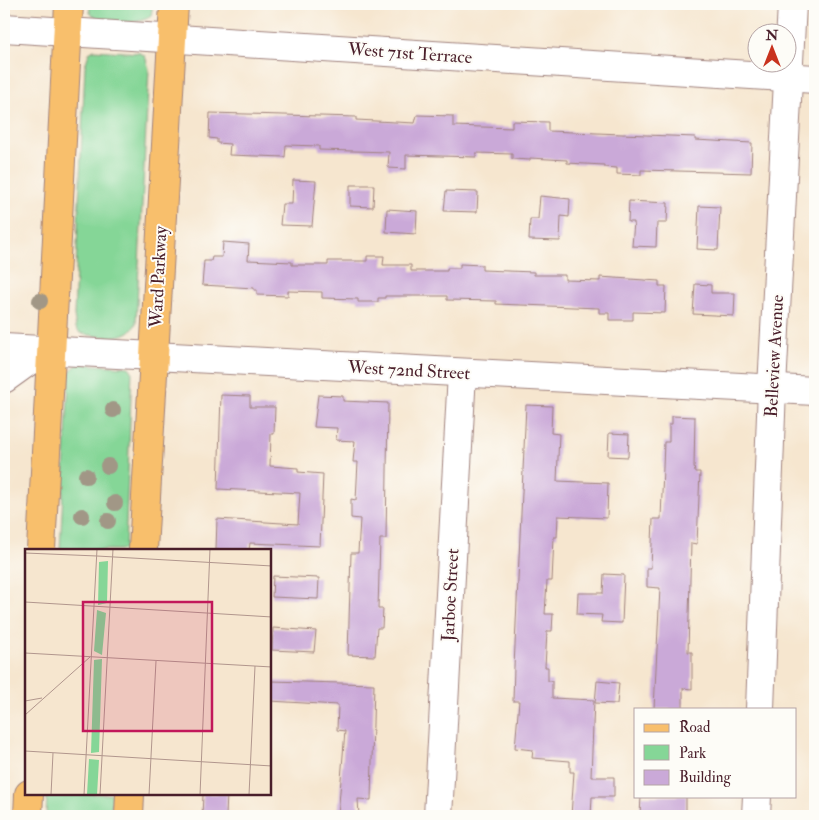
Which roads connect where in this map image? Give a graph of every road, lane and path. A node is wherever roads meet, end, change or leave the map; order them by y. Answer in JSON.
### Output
{"nodes":[{"id":1,"x":70,"y":4,"type":"edge"},
{"id":2,"x":174,"y":4,"type":"edge"},
{"id":3,"x":792,"y":4,"type":"edge"},
{"id":4,"x":4,"y":28,"type":"edge"},
{"id":5,"x":68,"y":31,"type":"junction"},
{"id":6,"x":172,"y":38,"type":"junction"},
{"id":7,"x":788,"y":77,"type":"junction"},
{"id":8,"x":815,"y":79,"type":"edge"},
{"id":9,"x":4,"y":348,"type":"edge"},
{"id":10,"x":51,"y":351,"type":"junction"},
{"id":11,"x":153,"y":354,"type":"junction"},
{"id":12,"x":462,"y":373,"type":"junction"},
{"id":13,"x":4,"y":379,"type":"edge"},
{"id":14,"x":772,"y":388,"type":"junction"},
{"id":15,"x":815,"y":391,"type":"edge"},
{"id":16,"x":41,"y":549,"type":"edge"},
{"id":17,"x":143,"y":549,"type":"edge"},
{"id":18,"x":760,"y":708,"type":"edge"},
{"id":19,"x":29,"y":795,"type":"edge"},
{"id":20,"x":130,"y":795,"type":"edge"},
{"id":21,"x":756,"y":798,"type":"edge"},
{"id":22,"x":28,"y":816,"type":"edge"},
{"id":23,"x":129,"y":816,"type":"edge"},
{"id":24,"x":438,"y":816,"type":"edge"},
{"id":25,"x":756,"y":816,"type":"edge"}],
"edges":[{"from":1,"to":5,"type":"main road"},
{"from":2,"to":6,"type":"main road","name":"Ward Parkway"},
{"from":3,"to":7,"type":"street","name":"Belleview Avenue"},
{"from":4,"to":5,"type":"street","name":"West 71st Terrace"},
{"from":5,"to":6,"type":"street","name":"West 71st Terrace"},
{"from":5,"to":10,"type":"main road"},
{"from":6,"to":7,"type":"street","name":"West 71st Terrace"},
{"from":6,"to":11,"type":"main road","name":"Ward Parkway"},
{"from":7,"to":8,"type":"street","name":"West 71st Terrace"},
{"from":7,"to":14,"type":"street","name":"Belleview Avenue"},
{"from":9,"to":10,"type":"street","name":"West 72nd Street"},
{"from":10,"to":11,"type":"street","name":"West 72nd Street"},
{"from":10,"to":13,"type":"street"},
{"from":10,"to":16,"type":"main road"},
{"from":11,"to":12,"type":"street","name":"West 72nd Street"},
{"from":11,"to":17,"type":"main road","name":"Ward Parkway"},
{"from":12,"to":14,"type":"street","name":"West 72nd Street"},
{"from":12,"to":24,"type":"street","name":"Jarboe Street"},
{"from":14,"to":15,"type":"street","name":"West 72nd Street"},
{"from":14,"to":18,"type":"street","name":"Belleview Avenue"},
{"from":19,"to":22,"type":"main road"},
{"from":20,"to":23,"type":"main road"},
{"from":21,"to":25,"type":"street"}]}
